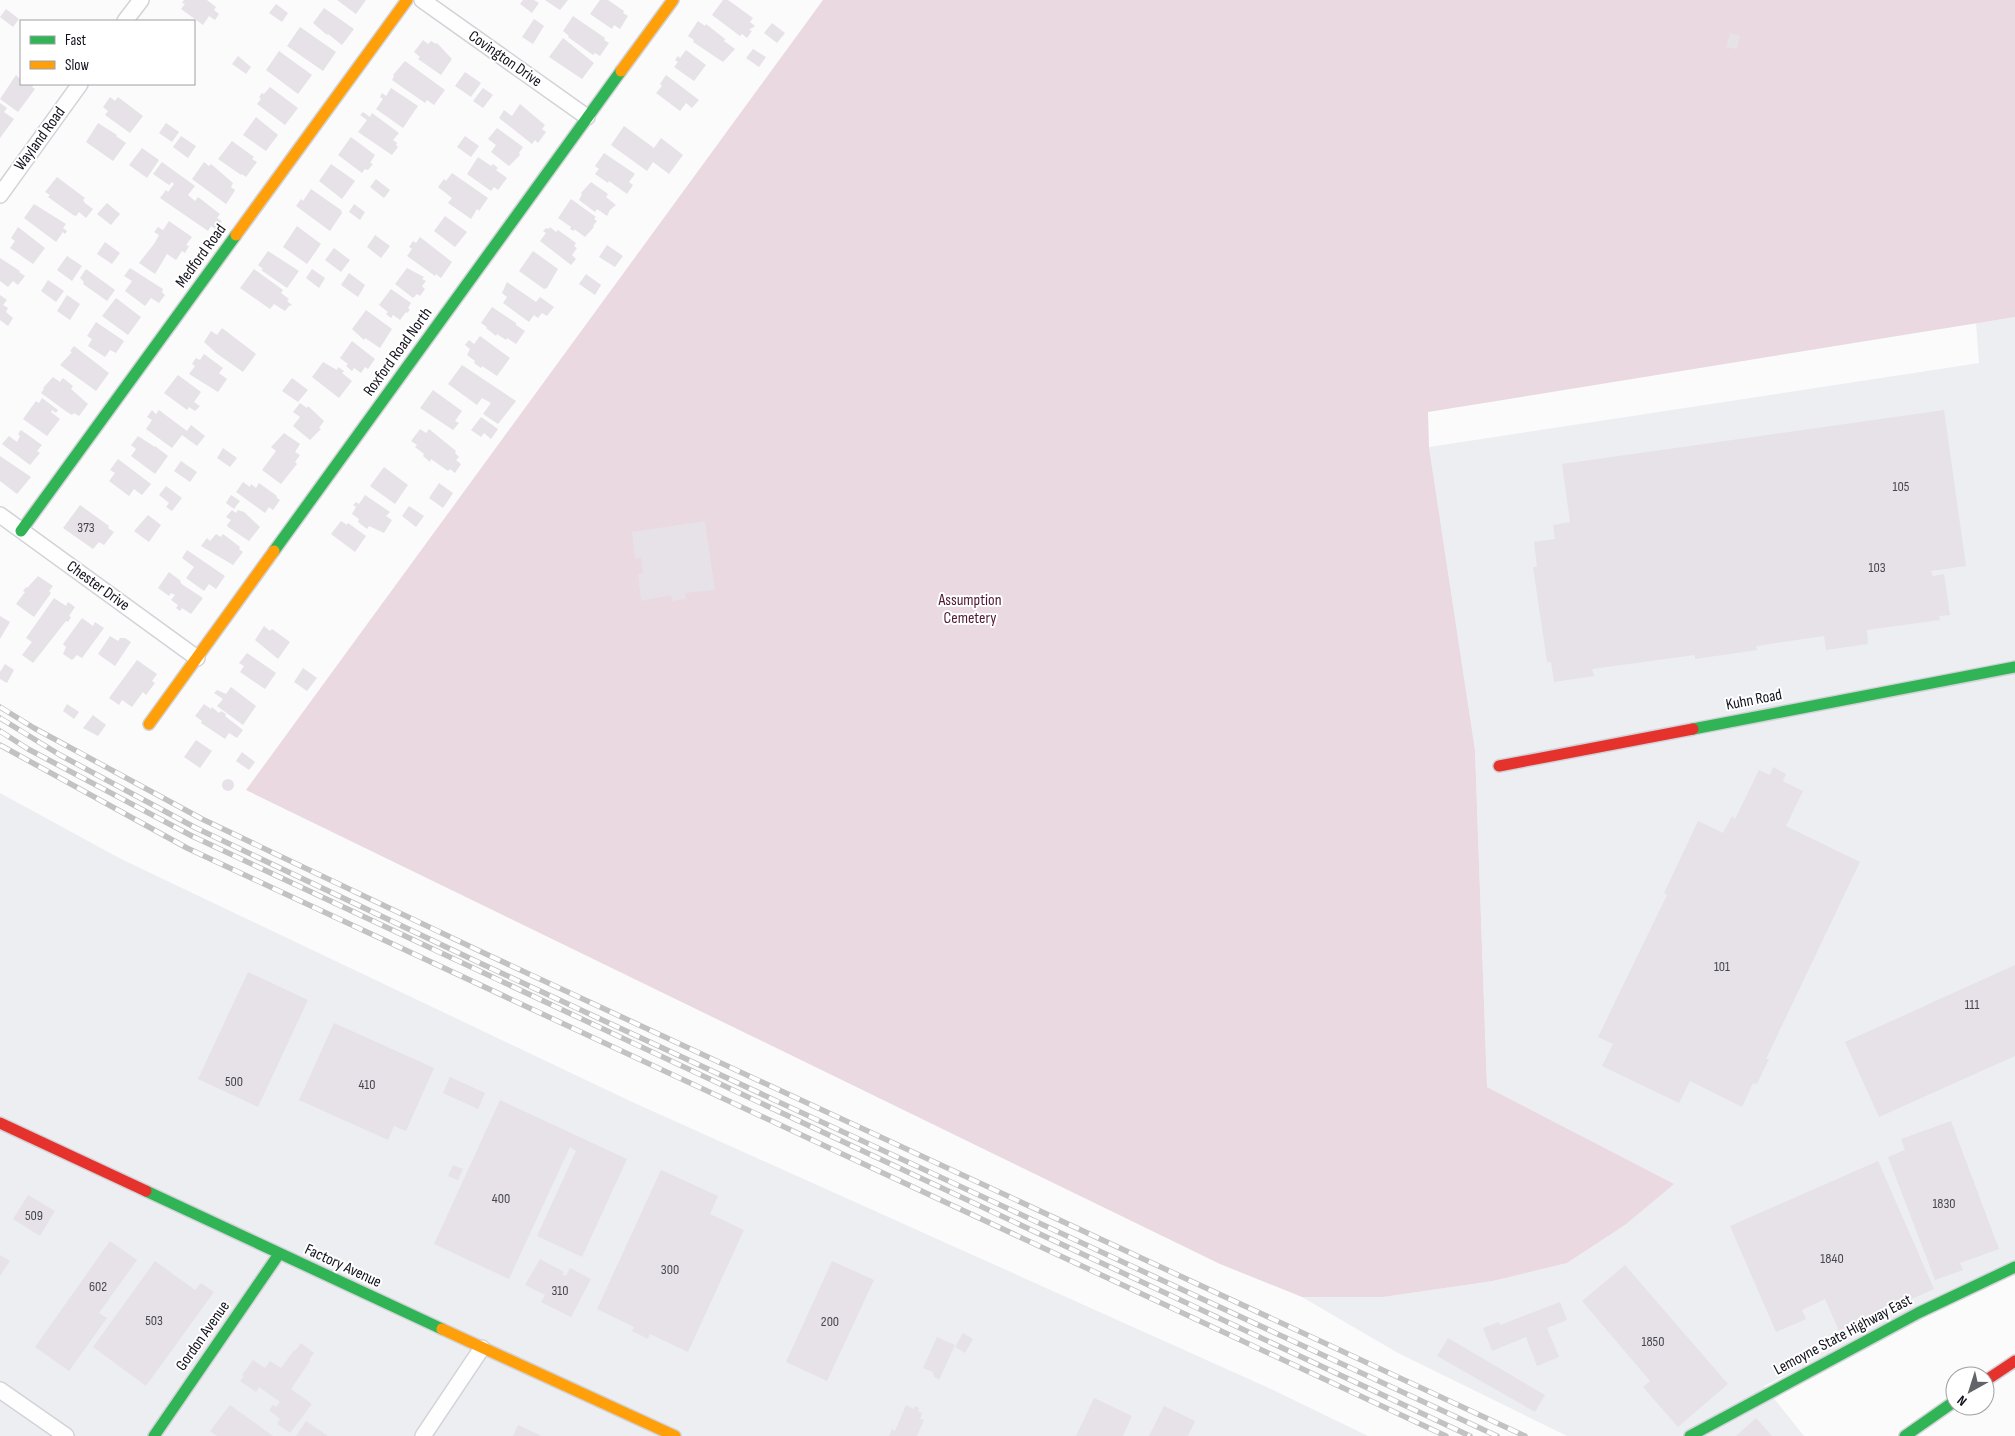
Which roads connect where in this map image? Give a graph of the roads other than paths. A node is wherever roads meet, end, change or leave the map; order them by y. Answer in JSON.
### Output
{"nodes":[{"id":1,"x":141,"y":0,"type":"edge"},
{"id":2,"x":407,"y":0,"type":"edge"},
{"id":3,"x":422,"y":0,"type":"edge"},
{"id":4,"x":674,"y":0,"type":"edge"},
{"id":5,"x":127,"y":20,"type":"edge"},
{"id":6,"x":79,"y":85,"type":"edge"},
{"id":7,"x":587,"y":117,"type":"junction"},
{"id":8,"x":0,"y":195,"type":"edge"},
{"id":9,"x":0,"y":515,"type":"edge"},
{"id":10,"x":21,"y":531,"type":"junction"},
{"id":11,"x":197,"y":658,"type":"junction"},
{"id":12,"x":2015,"y":667,"type":"edge"},
{"id":13,"x":149,"y":724,"type":"dead end"},
{"id":14,"x":1499,"y":766,"type":"dead end"},
{"id":15,"x":0,"y":1123,"type":"edge"},
{"id":16,"x":279,"y":1254,"type":"junction"},
{"id":17,"x":2015,"y":1267,"type":"edge"},
{"id":18,"x":482,"y":1348,"type":"junction"},
{"id":19,"x":2015,"y":1361,"type":"edge"},
{"id":20,"x":1995,"y":1374,"type":"edge"},
{"id":21,"x":0,"y":1390,"type":"edge"},
{"id":22,"x":1945,"y":1408,"type":"edge"},
{"id":23,"x":66,"y":1436,"type":"edge"},
{"id":24,"x":154,"y":1436,"type":"edge"},
{"id":25,"x":423,"y":1436,"type":"edge"},
{"id":26,"x":675,"y":1436,"type":"edge"},
{"id":27,"x":1690,"y":1436,"type":"edge"},
{"id":28,"x":1905,"y":1436,"type":"edge"}],
"edges":[{"from":1,"to":5,"type":"street"},
{"from":2,"to":10,"type":"street","name":"Medford Road"},
{"from":3,"to":7,"type":"street","name":"Covington Drive"},
{"from":4,"to":7,"type":"street","name":"Roxford Road North"},
{"from":6,"to":8,"type":"street","name":"Wayland Road"},
{"from":7,"to":11,"type":"street","name":"Roxford Road North"},
{"from":9,"to":10,"type":"street","name":"Chester Drive"},
{"from":10,"to":11,"type":"street","name":"Chester Drive"},
{"from":11,"to":13,"type":"street","name":"Roxford Road North"},
{"from":12,"to":14,"type":"street","name":"Kuhn Road"},
{"from":15,"to":16,"type":"street","name":"Factory Avenue"},
{"from":16,"to":18,"type":"street","name":"Factory Avenue"},
{"from":16,"to":24,"type":"street","name":"Gordon Avenue"},
{"from":17,"to":27,"type":"street","name":"Lemoyne State Highway East"},
{"from":18,"to":25,"type":"street"},
{"from":18,"to":26,"type":"street","name":"Factory Avenue"},
{"from":19,"to":20,"type":"street"},
{"from":21,"to":23,"type":"street"},
{"from":22,"to":28,"type":"street"}]}
